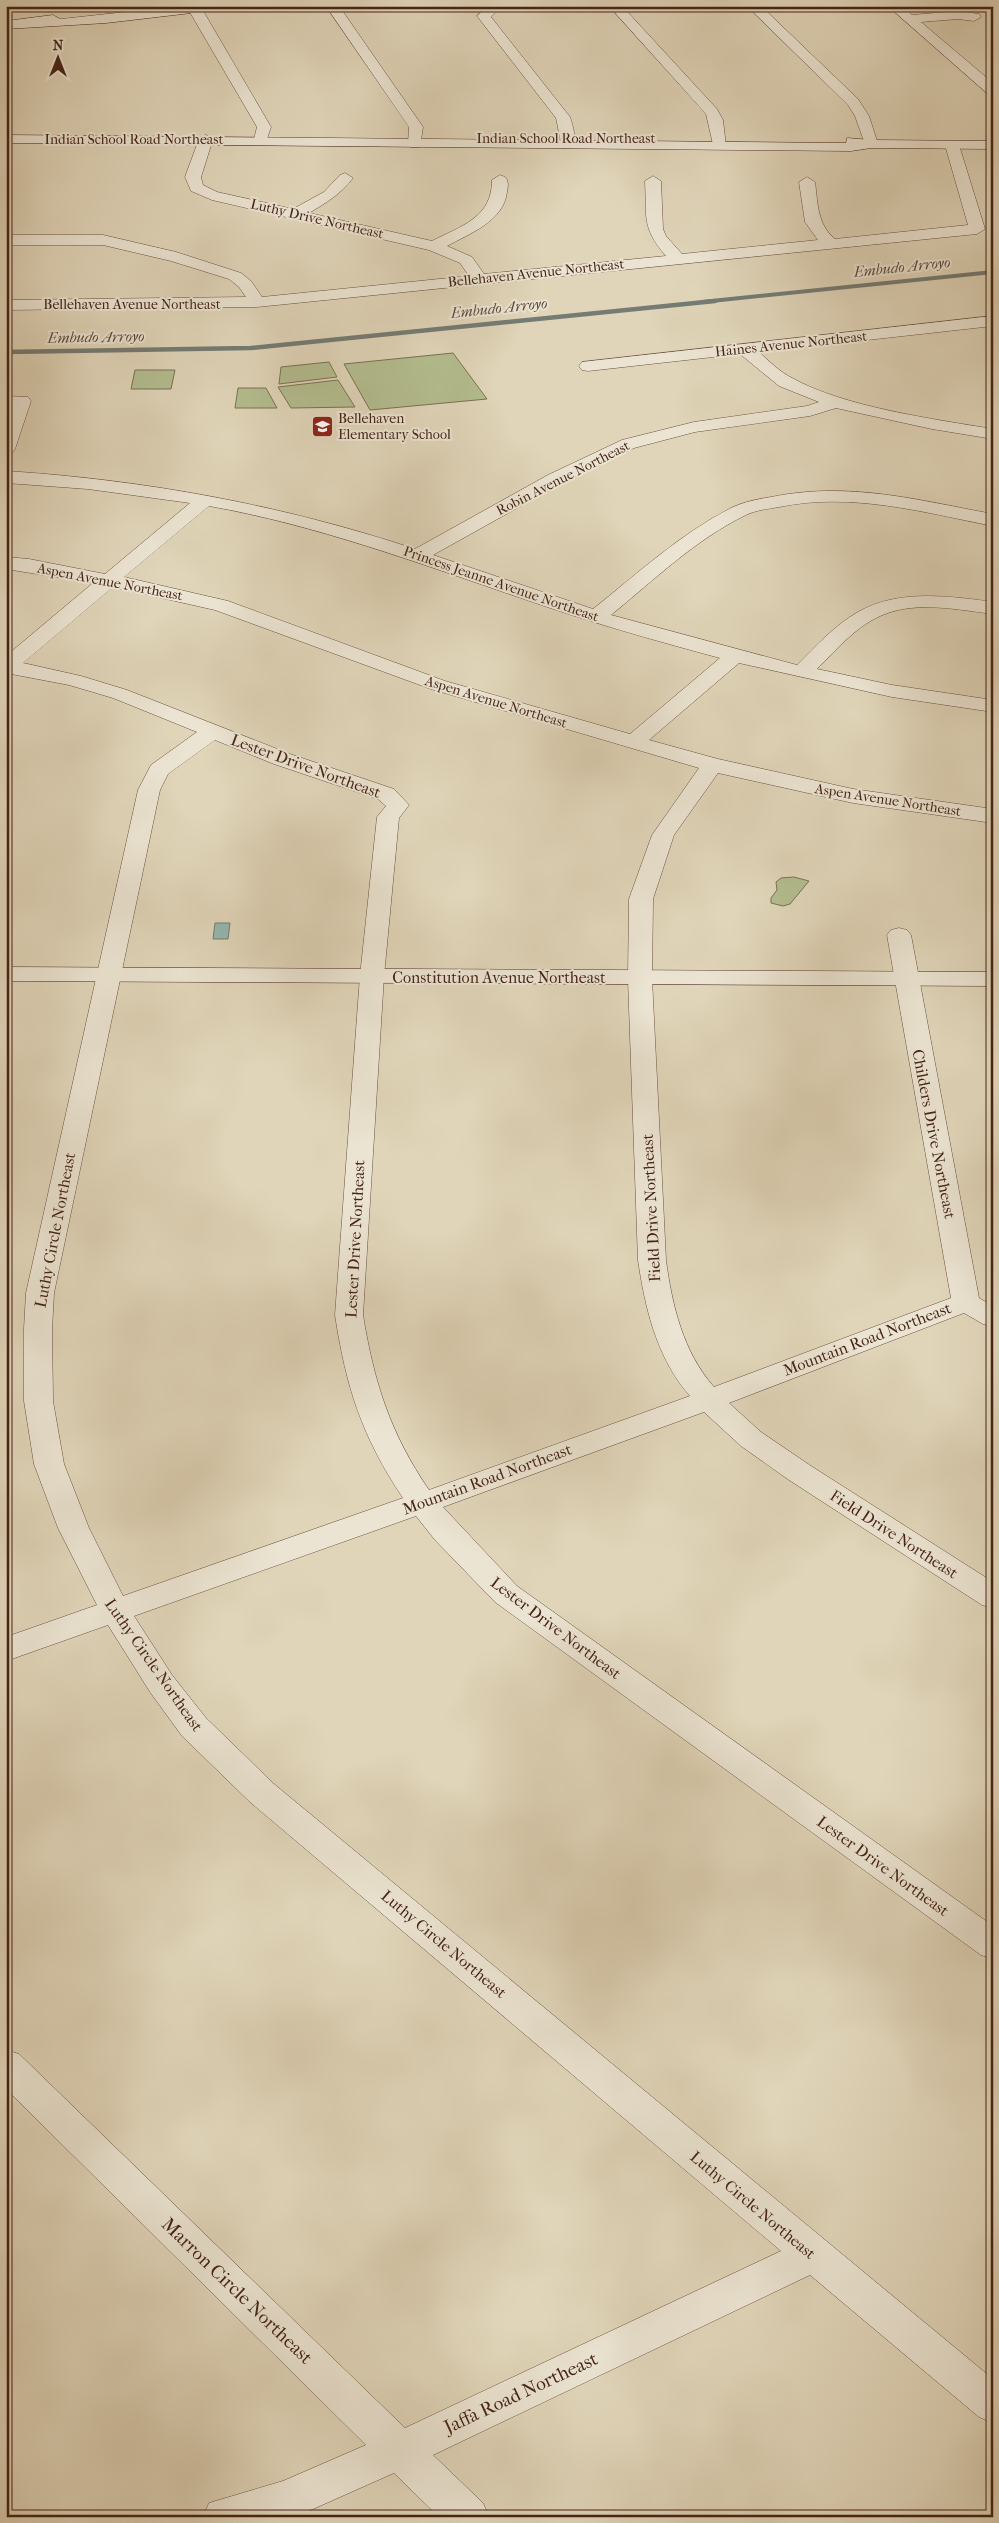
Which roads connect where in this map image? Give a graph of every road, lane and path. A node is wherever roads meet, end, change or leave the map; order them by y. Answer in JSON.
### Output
{"nodes":[{"id":1,"x":179,"y":6,"type":"edge"},
{"id":2,"x":217,"y":6,"type":"edge"},
{"id":3,"x":332,"y":6,"type":"edge"},
{"id":4,"x":496,"y":6,"type":"edge"},
{"id":5,"x":615,"y":6,"type":"edge"},
{"id":6,"x":753,"y":6,"type":"edge"},
{"id":7,"x":894,"y":6,"type":"edge"},
{"id":8,"x":197,"y":8,"type":"edge"},
{"id":9,"x":974,"y":17,"type":"dead end"},
{"id":10,"x":908,"y":18,"type":"junction"},
{"id":11,"x":34,"y":23,"type":"junction"},
{"id":12,"x":6,"y":25,"type":"edge"},
{"id":13,"x":993,"y":91,"type":"edge"},
{"id":14,"x":6,"y":138,"type":"edge"},
{"id":15,"x":206,"y":139,"type":"junction"},
{"id":16,"x":261,"y":139,"type":"junction"},
{"id":17,"x":415,"y":140,"type":"junction"},
{"id":18,"x":566,"y":142,"type":"junction"},
{"id":19,"x":719,"y":143,"type":"junction"},
{"id":20,"x":871,"y":144,"type":"junction"},
{"id":21,"x":952,"y":145,"type":"junction"},
{"id":22,"x":993,"y":145,"type":"edge"},
{"id":23,"x":345,"y":178,"type":"dead end"},
{"id":24,"x":500,"y":180,"type":"dead end"},
{"id":25,"x":653,"y":181,"type":"dead end"},
{"id":26,"x":807,"y":182,"type":"dead end"},
{"id":27,"x":296,"y":214,"type":"junction"},
{"id":28,"x":6,"y":240,"type":"edge"},
{"id":29,"x":831,"y":243,"type":"junction"},
{"id":30,"x":434,"y":246,"type":"junction"},
{"id":31,"x":678,"y":259,"type":"junction"},
{"id":32,"x":479,"y":278,"type":"junction"},
{"id":33,"x":257,"y":302,"type":"junction"},
{"id":34,"x":6,"y":304,"type":"edge"},
{"id":35,"x":993,"y":321,"type":"edge"},
{"id":36,"x":744,"y":349,"type":"junction"},
{"id":37,"x":588,"y":366,"type":"dead end"},
{"id":38,"x":14,"y":401,"type":"edge"},
{"id":39,"x":835,"y":402,"type":"junction"},
{"id":40,"x":993,"y":434,"type":"edge"},
{"id":41,"x":6,"y":449,"type":"edge"},
{"id":42,"x":6,"y":476,"type":"edge"},
{"id":43,"x":203,"y":501,"type":"junction"},
{"id":44,"x":993,"y":520,"type":"edge"},
{"id":45,"x":417,"y":556,"type":"junction"},
{"id":46,"x":6,"y":563,"type":"edge"},
{"id":47,"x":110,"y":580,"type":"junction"},
{"id":48,"x":878,"y":590,"type":"dead end"},
{"id":49,"x":894,"y":605,"type":"junction"},
{"id":50,"x":993,"y":608,"type":"edge"},
{"id":51,"x":596,"y":617,"type":"junction"},
{"id":52,"x":735,"y":656,"type":"junction"},
{"id":53,"x":7,"y":666,"type":"edge"},
{"id":54,"x":802,"y":672,"type":"junction"},
{"id":55,"x":993,"y":706,"type":"edge"},
{"id":56,"x":211,"y":732,"type":"junction"},
{"id":57,"x":632,"y":743,"type":"junction"},
{"id":58,"x":713,"y":766,"type":"junction"},
{"id":59,"x":993,"y":816,"type":"edge"},
{"id":60,"x":899,"y":935,"type":"dead end"},
{"id":61,"x":6,"y":974,"type":"edge"},
{"id":62,"x":107,"y":975,"type":"junction"},
{"id":63,"x":372,"y":976,"type":"junction"},
{"id":64,"x":640,"y":978,"type":"junction"},
{"id":65,"x":905,"y":979,"type":"junction"},
{"id":66,"x":993,"y":979,"type":"edge"},
{"id":67,"x":966,"y":1302,"type":"junction"},
{"id":68,"x":993,"y":1318,"type":"edge"},
{"id":69,"x":708,"y":1400,"type":"junction"},
{"id":70,"x":422,"y":1503,"type":"junction"},
{"id":71,"x":993,"y":1597,"type":"edge"},
{"id":72,"x":113,"y":1611,"type":"junction"},
{"id":73,"x":6,"y":1649,"type":"edge"},
{"id":74,"x":993,"y":1945,"type":"edge"},
{"id":75,"x":6,"y":2065,"type":"edge"},
{"id":76,"x":812,"y":2255,"type":"junction"},
{"id":77,"x":993,"y":2404,"type":"edge"},
{"id":78,"x":401,"y":2450,"type":"junction"},
{"id":79,"x":224,"y":2517,"type":"edge"},
{"id":80,"x":468,"y":2517,"type":"edge"}],
"edges":[{"from":1,"to":11,"type":"street"},
{"from":2,"to":8,"type":"street"},
{"from":3,"to":17,"type":"street"},
{"from":4,"to":18,"type":"street"},
{"from":5,"to":19,"type":"street"},
{"from":6,"to":20,"type":"street"},
{"from":7,"to":10,"type":"street"},
{"from":8,"to":11,"type":"street"},
{"from":8,"to":16,"type":"street"},
{"from":9,"to":10,"type":"street"},
{"from":10,"to":13,"type":"street"},
{"from":11,"to":12,"type":"street"},
{"from":14,"to":15,"type":"street","name":"Indian School Road Northeast"},
{"from":15,"to":16,"type":"street","name":"Indian School Road Northeast"},
{"from":15,"to":27,"type":"street","name":"Luthy Drive Northeast"},
{"from":16,"to":17,"type":"street","name":"Indian School Road Northeast"},
{"from":17,"to":18,"type":"street","name":"Indian School Road Northeast"},
{"from":18,"to":19,"type":"street","name":"Indian School Road Northeast"},
{"from":19,"to":20,"type":"street","name":"Indian School Road Northeast"},
{"from":20,"to":21,"type":"street","name":"Indian School Road Northeast"},
{"from":21,"to":22,"type":"street","name":"Indian School Road Northeast"},
{"from":21,"to":29,"type":"street","name":"Bellehaven Avenue Northeast"},
{"from":23,"to":27,"type":"street"},
{"from":24,"to":30,"type":"street"},
{"from":25,"to":31,"type":"street"},
{"from":26,"to":29,"type":"street"},
{"from":27,"to":30,"type":"street","name":"Luthy Drive Northeast"},
{"from":28,"to":33,"type":"street"},
{"from":29,"to":31,"type":"street","name":"Bellehaven Avenue Northeast"},
{"from":30,"to":32,"type":"street","name":"Luthy Drive Northeast"},
{"from":31,"to":32,"type":"street","name":"Bellehaven Avenue Northeast"},
{"from":32,"to":33,"type":"street","name":"Bellehaven Avenue Northeast"},
{"from":33,"to":34,"type":"street","name":"Bellehaven Avenue Northeast"},
{"from":35,"to":36,"type":"street","name":"Haines Avenue Northeast"},
{"from":36,"to":37,"type":"street","name":"Haines Avenue Northeast"},
{"from":36,"to":39,"type":"street"},
{"from":38,"to":41,"type":"street"},
{"from":39,"to":40,"type":"street"},
{"from":39,"to":45,"type":"street","name":"Robin Avenue Northeast"},
{"from":42,"to":43,"type":"street","name":"Princess Jeanne Avenue Northeast"},
{"from":43,"to":45,"type":"street","name":"Princess Jeanne Avenue Northeast"},
{"from":43,"to":47,"type":"street"},
{"from":44,"to":51,"type":"street"},
{"from":45,"to":51,"type":"street","name":"Princess Jeanne Avenue Northeast"},
{"from":46,"to":47,"type":"street","name":"Aspen Avenue Northeast"},
{"from":47,"to":53,"type":"street"},
{"from":47,"to":57,"type":"street","name":"Aspen Avenue Northeast"},
{"from":48,"to":49,"type":"street"},
{"from":49,"to":50,"type":"street"},
{"from":49,"to":54,"type":"street"},
{"from":51,"to":52,"type":"street","name":"Princess Jeanne Avenue Northeast"},
{"from":52,"to":54,"type":"street","name":"Princess Jeanne Avenue Northeast"},
{"from":52,"to":57,"type":"street"},
{"from":53,"to":56,"type":"street","name":"Lester Drive Northeast"},
{"from":54,"to":55,"type":"street","name":"Princess Jeanne Avenue Northeast"},
{"from":56,"to":62,"type":"street","name":"Luthy Circle Northeast"},
{"from":56,"to":63,"type":"street","name":"Lester Drive Northeast"},
{"from":57,"to":58,"type":"street","name":"Aspen Avenue Northeast"},
{"from":58,"to":59,"type":"street","name":"Aspen Avenue Northeast"},
{"from":58,"to":64,"type":"street","name":"Field Drive Northeast"},
{"from":60,"to":65,"type":"street","name":"Childers Drive Northeast"},
{"from":61,"to":62,"type":"street","name":"Constitution Avenue Northeast"},
{"from":62,"to":63,"type":"street","name":"Constitution Avenue Northeast"},
{"from":62,"to":72,"type":"street","name":"Luthy Circle Northeast"},
{"from":63,"to":64,"type":"street","name":"Constitution Avenue Northeast"},
{"from":63,"to":70,"type":"street","name":"Lester Drive Northeast"},
{"from":64,"to":65,"type":"street","name":"Constitution Avenue Northeast"},
{"from":64,"to":69,"type":"street","name":"Field Drive Northeast"},
{"from":65,"to":66,"type":"street","name":"Constitution Avenue Northeast"},
{"from":65,"to":67,"type":"street","name":"Childers Drive Northeast"},
{"from":67,"to":68,"type":"street"},
{"from":67,"to":69,"type":"street","name":"Mountain Road Northeast"},
{"from":69,"to":70,"type":"street","name":"Mountain Road Northeast"},
{"from":69,"to":71,"type":"street","name":"Field Drive Northeast"},
{"from":70,"to":72,"type":"street","name":"Mountain Road Northeast"},
{"from":70,"to":74,"type":"street","name":"Lester Drive Northeast"},
{"from":72,"to":73,"type":"street","name":"Mountain Road Northeast"},
{"from":72,"to":76,"type":"street","name":"Luthy Circle Northeast"},
{"from":75,"to":78,"type":"street","name":"Marron Circle Northeast"},
{"from":76,"to":77,"type":"street","name":"Luthy Circle Northeast"},
{"from":76,"to":78,"type":"street","name":"Jaffa Road Northeast"},
{"from":78,"to":79,"type":"street","name":"Jaffa Road Northeast"},
{"from":78,"to":80,"type":"street","name":"Marron Circle Northeast"}]}
